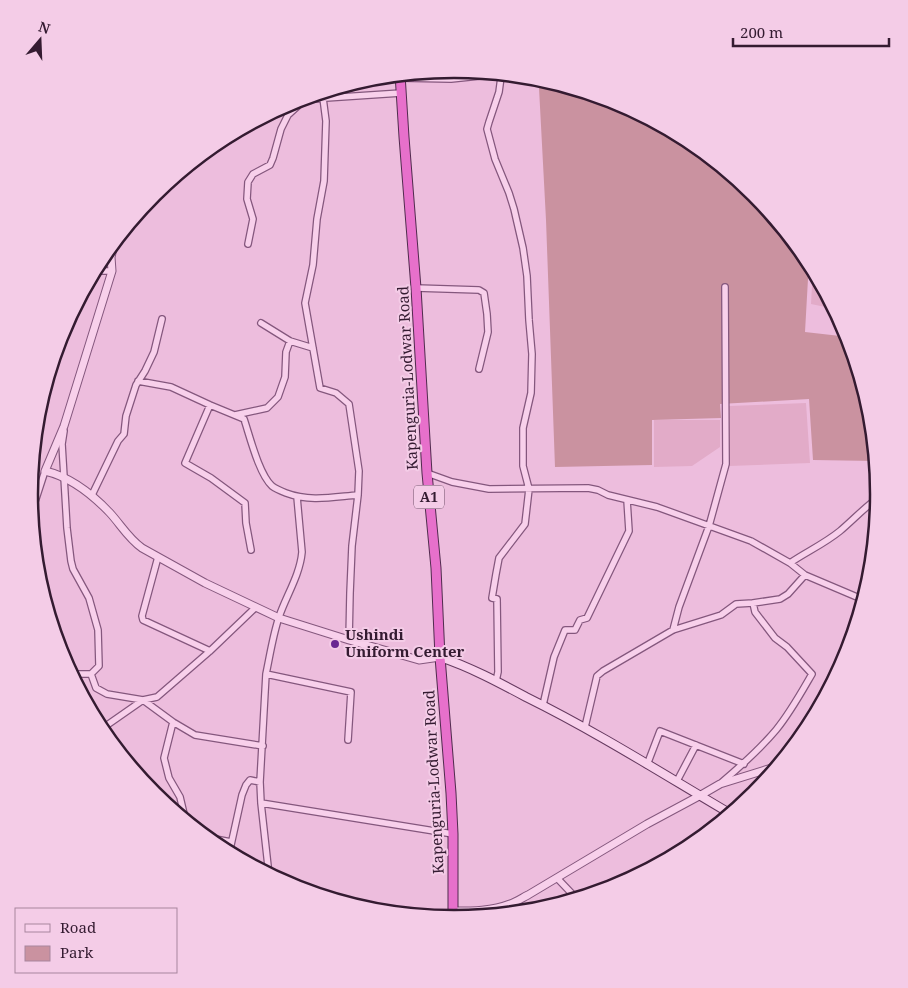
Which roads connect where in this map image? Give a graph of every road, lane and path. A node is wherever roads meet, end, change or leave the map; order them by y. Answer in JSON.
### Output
{"nodes":[{"id":1,"x":434,"y":78,"type":"edge"},
{"id":2,"x":460,"y":78,"type":"edge"},
{"id":3,"x":501,"y":80,"type":"edge"},
{"id":4,"x":400,"y":81,"type":"edge"},
{"id":5,"x":401,"y":94,"type":"junction"},
{"id":6,"x":327,"y":98,"type":"edge"},
{"id":7,"x":323,"y":99,"type":"edge"},
{"id":8,"x":294,"y":109,"type":"edge"},
{"id":9,"x":248,"y":244,"type":"dead end"},
{"id":10,"x":111,"y":259,"type":"edge"},
{"id":11,"x":103,"y":271,"type":"edge"},
{"id":12,"x":112,"y":271,"type":"junction"},
{"id":13,"x":726,"y":287,"type":"dead end"},
{"id":14,"x":416,"y":288,"type":"junction"},
{"id":15,"x":162,"y":319,"type":"dead end"},
{"id":16,"x":262,"y":323,"type":"dead end"},
{"id":17,"x":290,"y":341,"type":"junction"},
{"id":18,"x":313,"y":348,"type":"junction"},
{"id":19,"x":479,"y":369,"type":"dead end"},
{"id":20,"x":138,"y":380,"type":"junction"},
{"id":21,"x":210,"y":405,"type":"junction"},
{"id":22,"x":235,"y":415,"type":"junction"},
{"id":23,"x":64,"y":426,"type":"junction"},
{"id":24,"x":45,"y":471,"type":"junction"},
{"id":25,"x":427,"y":473,"type":"junction"},
{"id":26,"x":64,"y":476,"type":"junction"},
{"id":27,"x":529,"y":489,"type":"junction"},
{"id":28,"x":38,"y":492,"type":"edge"},
{"id":29,"x":92,"y":495,"type":"junction"},
{"id":30,"x":358,"y":496,"type":"junction"},
{"id":31,"x":297,"y":497,"type":"junction"},
{"id":32,"x":627,"y":500,"type":"junction"},
{"id":33,"x":870,"y":505,"type":"edge"},
{"id":34,"x":709,"y":526,"type":"junction"},
{"id":35,"x":251,"y":550,"type":"dead end"},
{"id":36,"x":158,"y":558,"type":"junction"},
{"id":37,"x":790,"y":563,"type":"junction"},
{"id":38,"x":805,"y":575,"type":"junction"},
{"id":39,"x":857,"y":597,"type":"edge"},
{"id":40,"x":754,"y":603,"type":"junction"},
{"id":41,"x":255,"y":608,"type":"junction"},
{"id":42,"x":279,"y":618,"type":"junction"},
{"id":43,"x":673,"y":630,"type":"junction"},
{"id":44,"x":349,"y":640,"type":"junction"},
{"id":45,"x":210,"y":652,"type":"junction"},
{"id":46,"x":440,"y":657,"type":"junction"},
{"id":47,"x":78,"y":674,"type":"edge"},
{"id":48,"x":91,"y":674,"type":"junction"},
{"id":49,"x":266,"y":674,"type":"junction"},
{"id":50,"x":496,"y":681,"type":"junction"},
{"id":51,"x":143,"y":700,"type":"junction"},
{"id":52,"x":543,"y":705,"type":"junction"},
{"id":53,"x":173,"y":722,"type":"junction"},
{"id":54,"x":108,"y":725,"type":"edge"},
{"id":55,"x":585,"y":727,"type":"junction"},
{"id":56,"x":348,"y":740,"type":"dead end"},
{"id":57,"x":696,"y":745,"type":"junction"},
{"id":58,"x":263,"y":746,"type":"junction"},
{"id":59,"x":744,"y":764,"type":"junction"},
{"id":60,"x":647,"y":765,"type":"junction"},
{"id":61,"x":766,"y":770,"type":"edge"},
{"id":62,"x":677,"y":781,"type":"junction"},
{"id":63,"x":260,"y":782,"type":"junction"},
{"id":64,"x":720,"y":784,"type":"junction"},
{"id":65,"x":701,"y":795,"type":"junction"},
{"id":66,"x":261,"y":803,"type":"junction"},
{"id":67,"x":183,"y":810,"type":"edge"},
{"id":68,"x":723,"y":812,"type":"edge"},
{"id":69,"x":453,"y":834,"type":"junction"},
{"id":70,"x":224,"y":841,"type":"edge"},
{"id":71,"x":231,"y":842,"type":"joint"},
{"id":72,"x":267,"y":866,"type":"edge"},
{"id":73,"x":557,"y":878,"type":"junction"},
{"id":74,"x":571,"y":893,"type":"edge"},
{"id":75,"x":490,"y":909,"type":"edge"},
{"id":76,"x":454,"y":910,"type":"edge"}],
"edges":[{"from":1,"to":2,"type":"street"},
{"from":3,"to":27,"type":"street"},
{"from":4,"to":5,"type":"highway","name":"Kapenguria-Lodwar Road","number":"A1"},
{"from":5,"to":6,"type":"street"},
{"from":5,"to":14,"type":"highway","name":"Kapenguria-Lodwar Road","number":"A1"},
{"from":7,"to":18,"type":"street"},
{"from":8,"to":9,"type":"street"},
{"from":10,"to":12,"type":"street"},
{"from":11,"to":12,"type":"street"},
{"from":12,"to":23,"type":"street"},
{"from":13,"to":34,"type":"street"},
{"from":14,"to":19,"type":"street"},
{"from":14,"to":25,"type":"highway","name":"Kapenguria-Lodwar Road","number":"A1"},
{"from":15,"to":20,"type":"street"},
{"from":16,"to":17,"type":"street"},
{"from":17,"to":18,"type":"street"},
{"from":17,"to":22,"type":"street"},
{"from":18,"to":30,"type":"street"},
{"from":20,"to":21,"type":"street"},
{"from":20,"to":29,"type":"street"},
{"from":21,"to":22,"type":"street"},
{"from":21,"to":35,"type":"street"},
{"from":22,"to":31,"type":"street"},
{"from":23,"to":24,"type":"street"},
{"from":23,"to":26,"type":"street"},
{"from":24,"to":26,"type":"street"},
{"from":24,"to":28,"type":"street"},
{"from":25,"to":27,"type":"street"},
{"from":25,"to":46,"type":"highway","name":"Kapenguria-Lodwar Road","number":"A1"},
{"from":26,"to":29,"type":"street"},
{"from":26,"to":48,"type":"street"},
{"from":27,"to":32,"type":"street"},
{"from":27,"to":50,"type":"street"},
{"from":29,"to":36,"type":"street"},
{"from":30,"to":31,"type":"street"},
{"from":30,"to":44,"type":"street"},
{"from":31,"to":42,"type":"street"},
{"from":32,"to":34,"type":"street"},
{"from":32,"to":52,"type":"street"},
{"from":33,"to":37,"type":"street"},
{"from":34,"to":37,"type":"street"},
{"from":34,"to":43,"type":"street"},
{"from":36,"to":41,"type":"street"},
{"from":36,"to":45,"type":"street"},
{"from":37,"to":38,"type":"street"},
{"from":38,"to":39,"type":"street"},
{"from":38,"to":40,"type":"street"},
{"from":40,"to":43,"type":"street"},
{"from":40,"to":59,"type":"street"},
{"from":41,"to":42,"type":"street"},
{"from":41,"to":45,"type":"street"},
{"from":42,"to":44,"type":"street"},
{"from":42,"to":49,"type":"street"},
{"from":43,"to":55,"type":"street"},
{"from":44,"to":46,"type":"street"},
{"from":45,"to":51,"type":"street"},
{"from":46,"to":50,"type":"main road"},
{"from":46,"to":69,"type":"highway","name":"Kapenguria-Lodwar Road","number":"A1"},
{"from":47,"to":48,"type":"street"},
{"from":48,"to":51,"type":"street"},
{"from":49,"to":56,"type":"street"},
{"from":49,"to":58,"type":"street"},
{"from":50,"to":52,"type":"main road"},
{"from":51,"to":53,"type":"street"},
{"from":51,"to":54,"type":"street"},
{"from":52,"to":55,"type":"main road"},
{"from":53,"to":58,"type":"street"},
{"from":53,"to":67,"type":"street"},
{"from":55,"to":60,"type":"main road"},
{"from":57,"to":59,"type":"street"},
{"from":57,"to":60,"type":"street"},
{"from":57,"to":62,"type":"street"},
{"from":58,"to":63,"type":"street"},
{"from":59,"to":64,"type":"street"},
{"from":60,"to":62,"type":"main road"},
{"from":61,"to":64,"type":"street"},
{"from":62,"to":65,"type":"main road"},
{"from":63,"to":66,"type":"street"},
{"from":63,"to":71,"type":"street"},
{"from":64,"to":65,"type":"street"},
{"from":65,"to":68,"type":"main road"},
{"from":65,"to":73,"type":"street"},
{"from":66,"to":69,"type":"street"},
{"from":66,"to":72,"type":"street"},
{"from":69,"to":76,"type":"highway","name":"Kapenguria-Lodwar Road","number":"A1"},
{"from":70,"to":71,"type":"street"},
{"from":73,"to":74,"type":"street"},
{"from":73,"to":75,"type":"street"}]}
